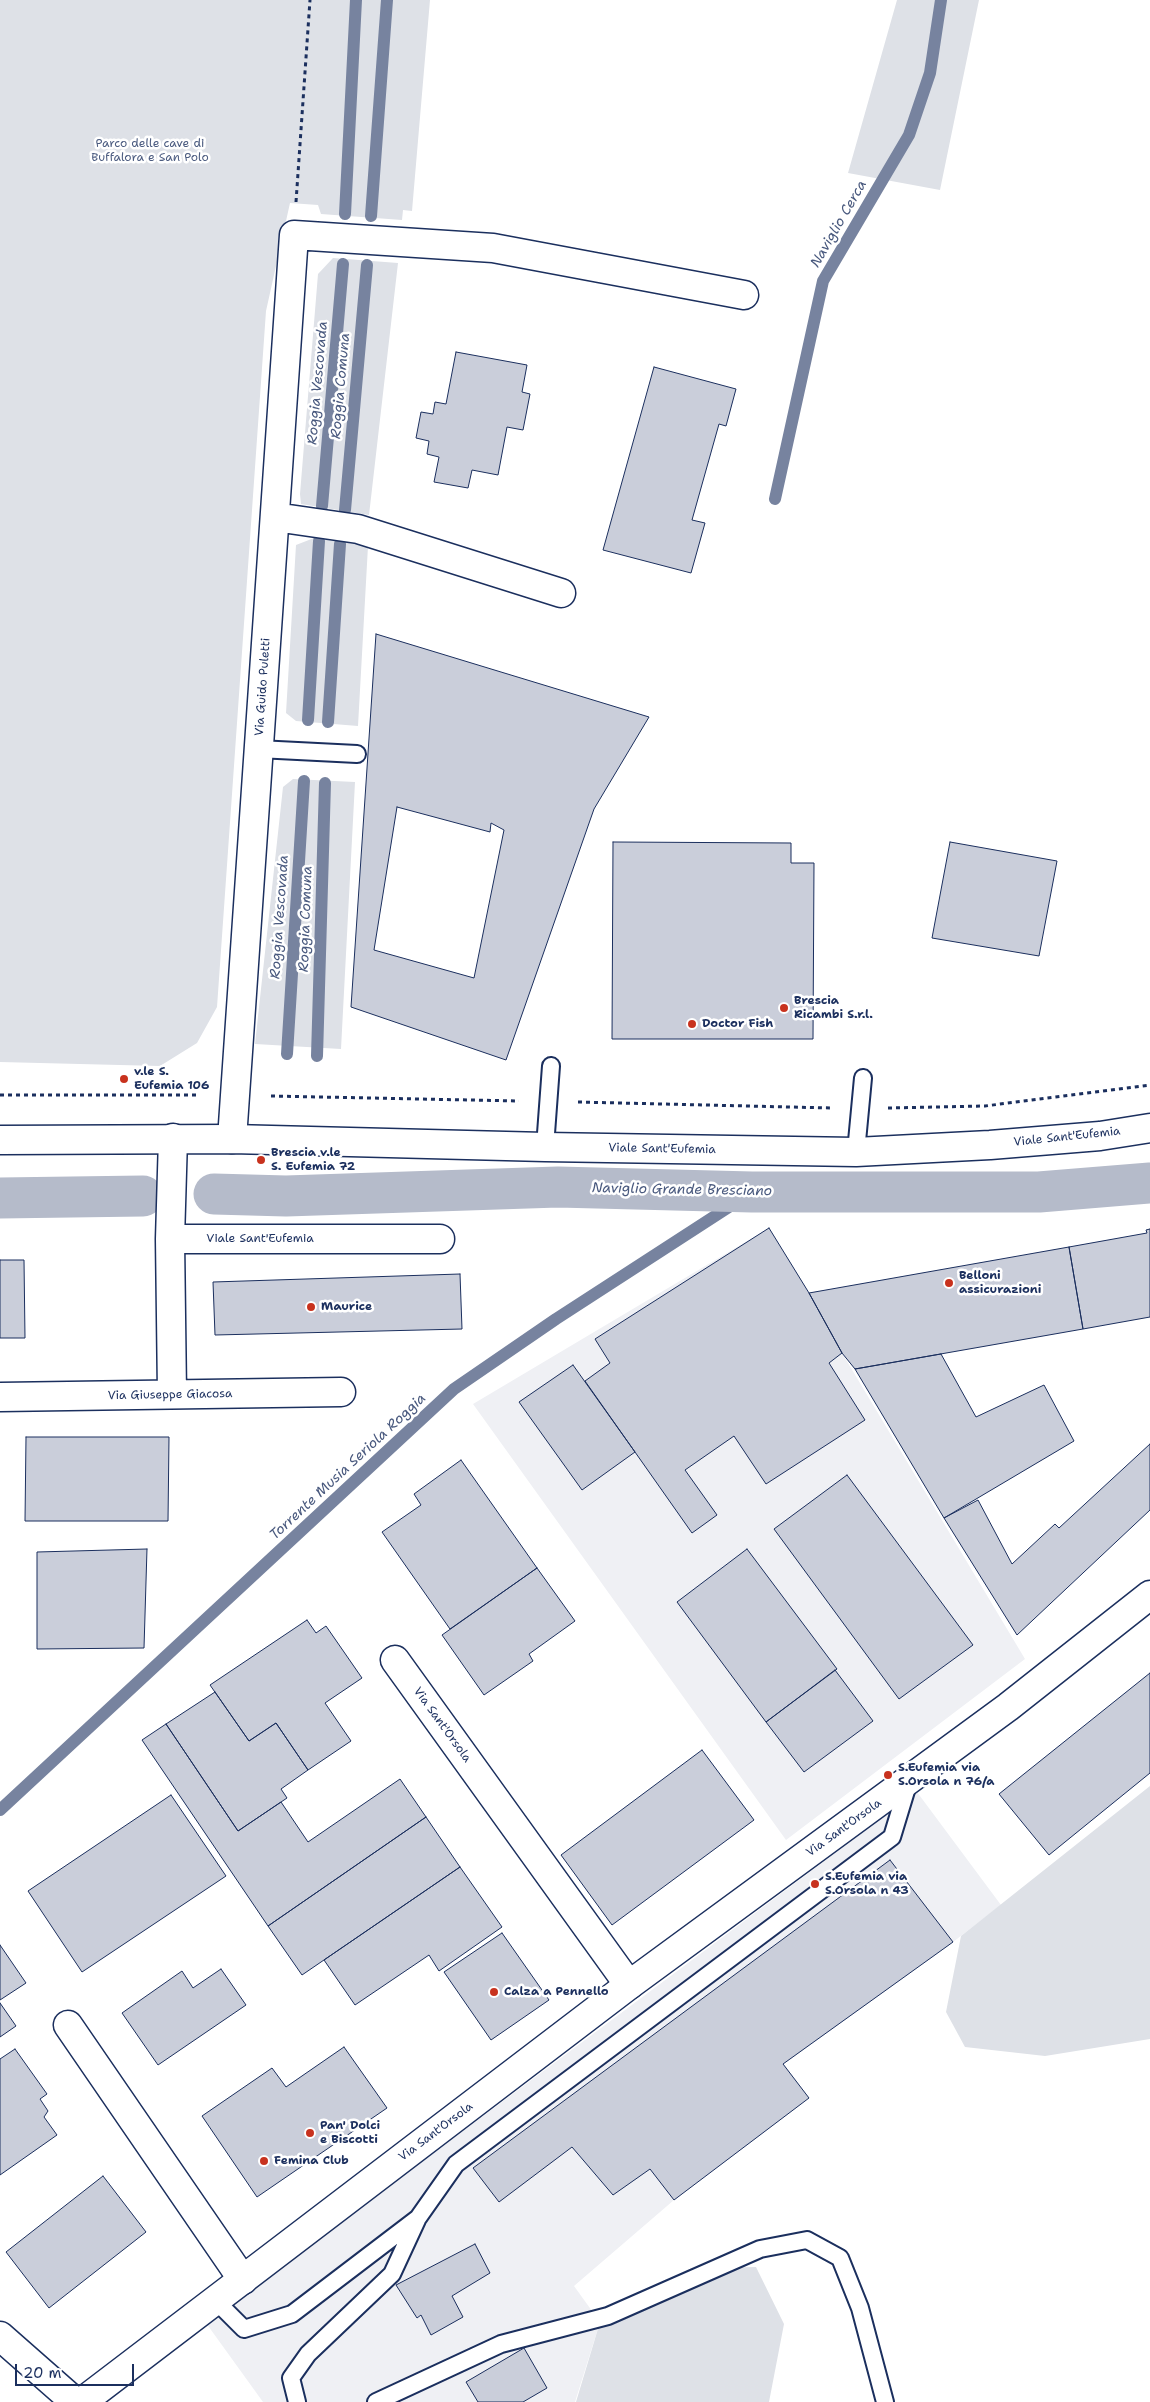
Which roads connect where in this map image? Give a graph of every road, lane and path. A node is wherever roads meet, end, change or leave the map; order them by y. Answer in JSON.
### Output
{"nodes":[{"id":1,"x":310,"y":0,"type":"edge"},
{"id":2,"x":294,"y":235,"type":"junction"},
{"id":3,"x":744,"y":295,"type":"dead end"},
{"id":4,"x":275,"y":517,"type":"junction"},
{"id":5,"x":561,"y":593,"type":"dead end"},
{"id":6,"x":258,"y":749,"type":"junction"},
{"id":7,"x":357,"y":754,"type":"dead end"},
{"id":8,"x":551,"y":1066,"type":"dead end"},
{"id":9,"x":863,"y":1078,"type":"dead end"},
{"id":10,"x":1150,"y":1128,"type":"edge"},
{"id":11,"x":173,"y":1138,"type":"junction"},
{"id":12,"x":232,"y":1139,"type":"junction"},
{"id":13,"x":0,"y":1140,"type":"edge"},
{"id":14,"x":544,"y":1147,"type":"junction"},
{"id":15,"x":856,"y":1152,"type":"junction"},
{"id":16,"x":440,"y":1239,"type":"dead end"},
{"id":17,"x":170,"y":1240,"type":"junction"},
{"id":18,"x":341,"y":1392,"type":"dead end"},
{"id":19,"x":172,"y":1394,"type":"junction"},
{"id":20,"x":0,"y":1397,"type":"edge"},
{"id":21,"x":1150,"y":1595,"type":"edge"},
{"id":22,"x":395,"y":1660,"type":"dead end"},
{"id":23,"x":909,"y":1781,"type":"junction"},
{"id":24,"x":629,"y":1985,"type":"junction"},
{"id":25,"x":68,"y":2024,"type":"dead end"},
{"id":26,"x":418,"y":2218,"type":"junction"},
{"id":27,"x":243,"y":2280,"type":"junction"},
{"id":28,"x":215,"y":2300,"type":"junction"},
{"id":29,"x":0,"y":2336,"type":"edge"},
{"id":30,"x":75,"y":2402,"type":"edge"},
{"id":31,"x":82,"y":2402,"type":"edge"},
{"id":32,"x":297,"y":2402,"type":"edge"},
{"id":33,"x":376,"y":2402,"type":"edge"},
{"id":34,"x":884,"y":2402,"type":"edge"}],
"edges":[{"from":1,"to":2,"type":"path"},
{"from":2,"to":3,"type":"street"},
{"from":2,"to":4,"type":"street","name":"Via Guido Puletti"},
{"from":4,"to":5,"type":"street"},
{"from":4,"to":6,"type":"street","name":"Via Guido Puletti"},
{"from":6,"to":7,"type":"lane"},
{"from":6,"to":12,"type":"street","name":"Via Guido Puletti"},
{"from":8,"to":14,"type":"lane"},
{"from":9,"to":15,"type":"lane"},
{"from":10,"to":15,"type":"street","name":"Viale Sant'Eufemia"},
{"from":11,"to":12,"type":"street","name":"Viale Sant'Eufemia"},
{"from":11,"to":13,"type":"street","name":"Viale Sant'Eufemia"},
{"from":11,"to":17,"type":"street"},
{"from":12,"to":14,"type":"street","name":"Viale Sant'Eufemia"},
{"from":14,"to":15,"type":"street","name":"Viale Sant'Eufemia"},
{"from":16,"to":17,"type":"street","name":"Viale Sant'Eufemia"},
{"from":17,"to":19,"type":"street"},
{"from":18,"to":19,"type":"street","name":"Via Giuseppe Giacosa"},
{"from":19,"to":20,"type":"street","name":"Via Giuseppe Giacosa"},
{"from":21,"to":23,"type":"street","name":"Via Sant'Orsola"},
{"from":22,"to":24,"type":"street","name":"Via Sant'Orsola"},
{"from":23,"to":24,"type":"street","name":"Via Sant'Orsola"},
{"from":23,"to":26,"type":"lane"},
{"from":24,"to":27,"type":"street","name":"Via Sant'Orsola"},
{"from":25,"to":27,"type":"street"},
{"from":26,"to":28,"type":"lane"},
{"from":26,"to":32,"type":"lane"},
{"from":27,"to":28,"type":"street","name":"Via Sant'Orsola"},
{"from":28,"to":31,"type":"street","name":"Via Sant'Orsola"},
{"from":29,"to":30,"type":"street"},
{"from":33,"to":34,"type":"lane"}]}
